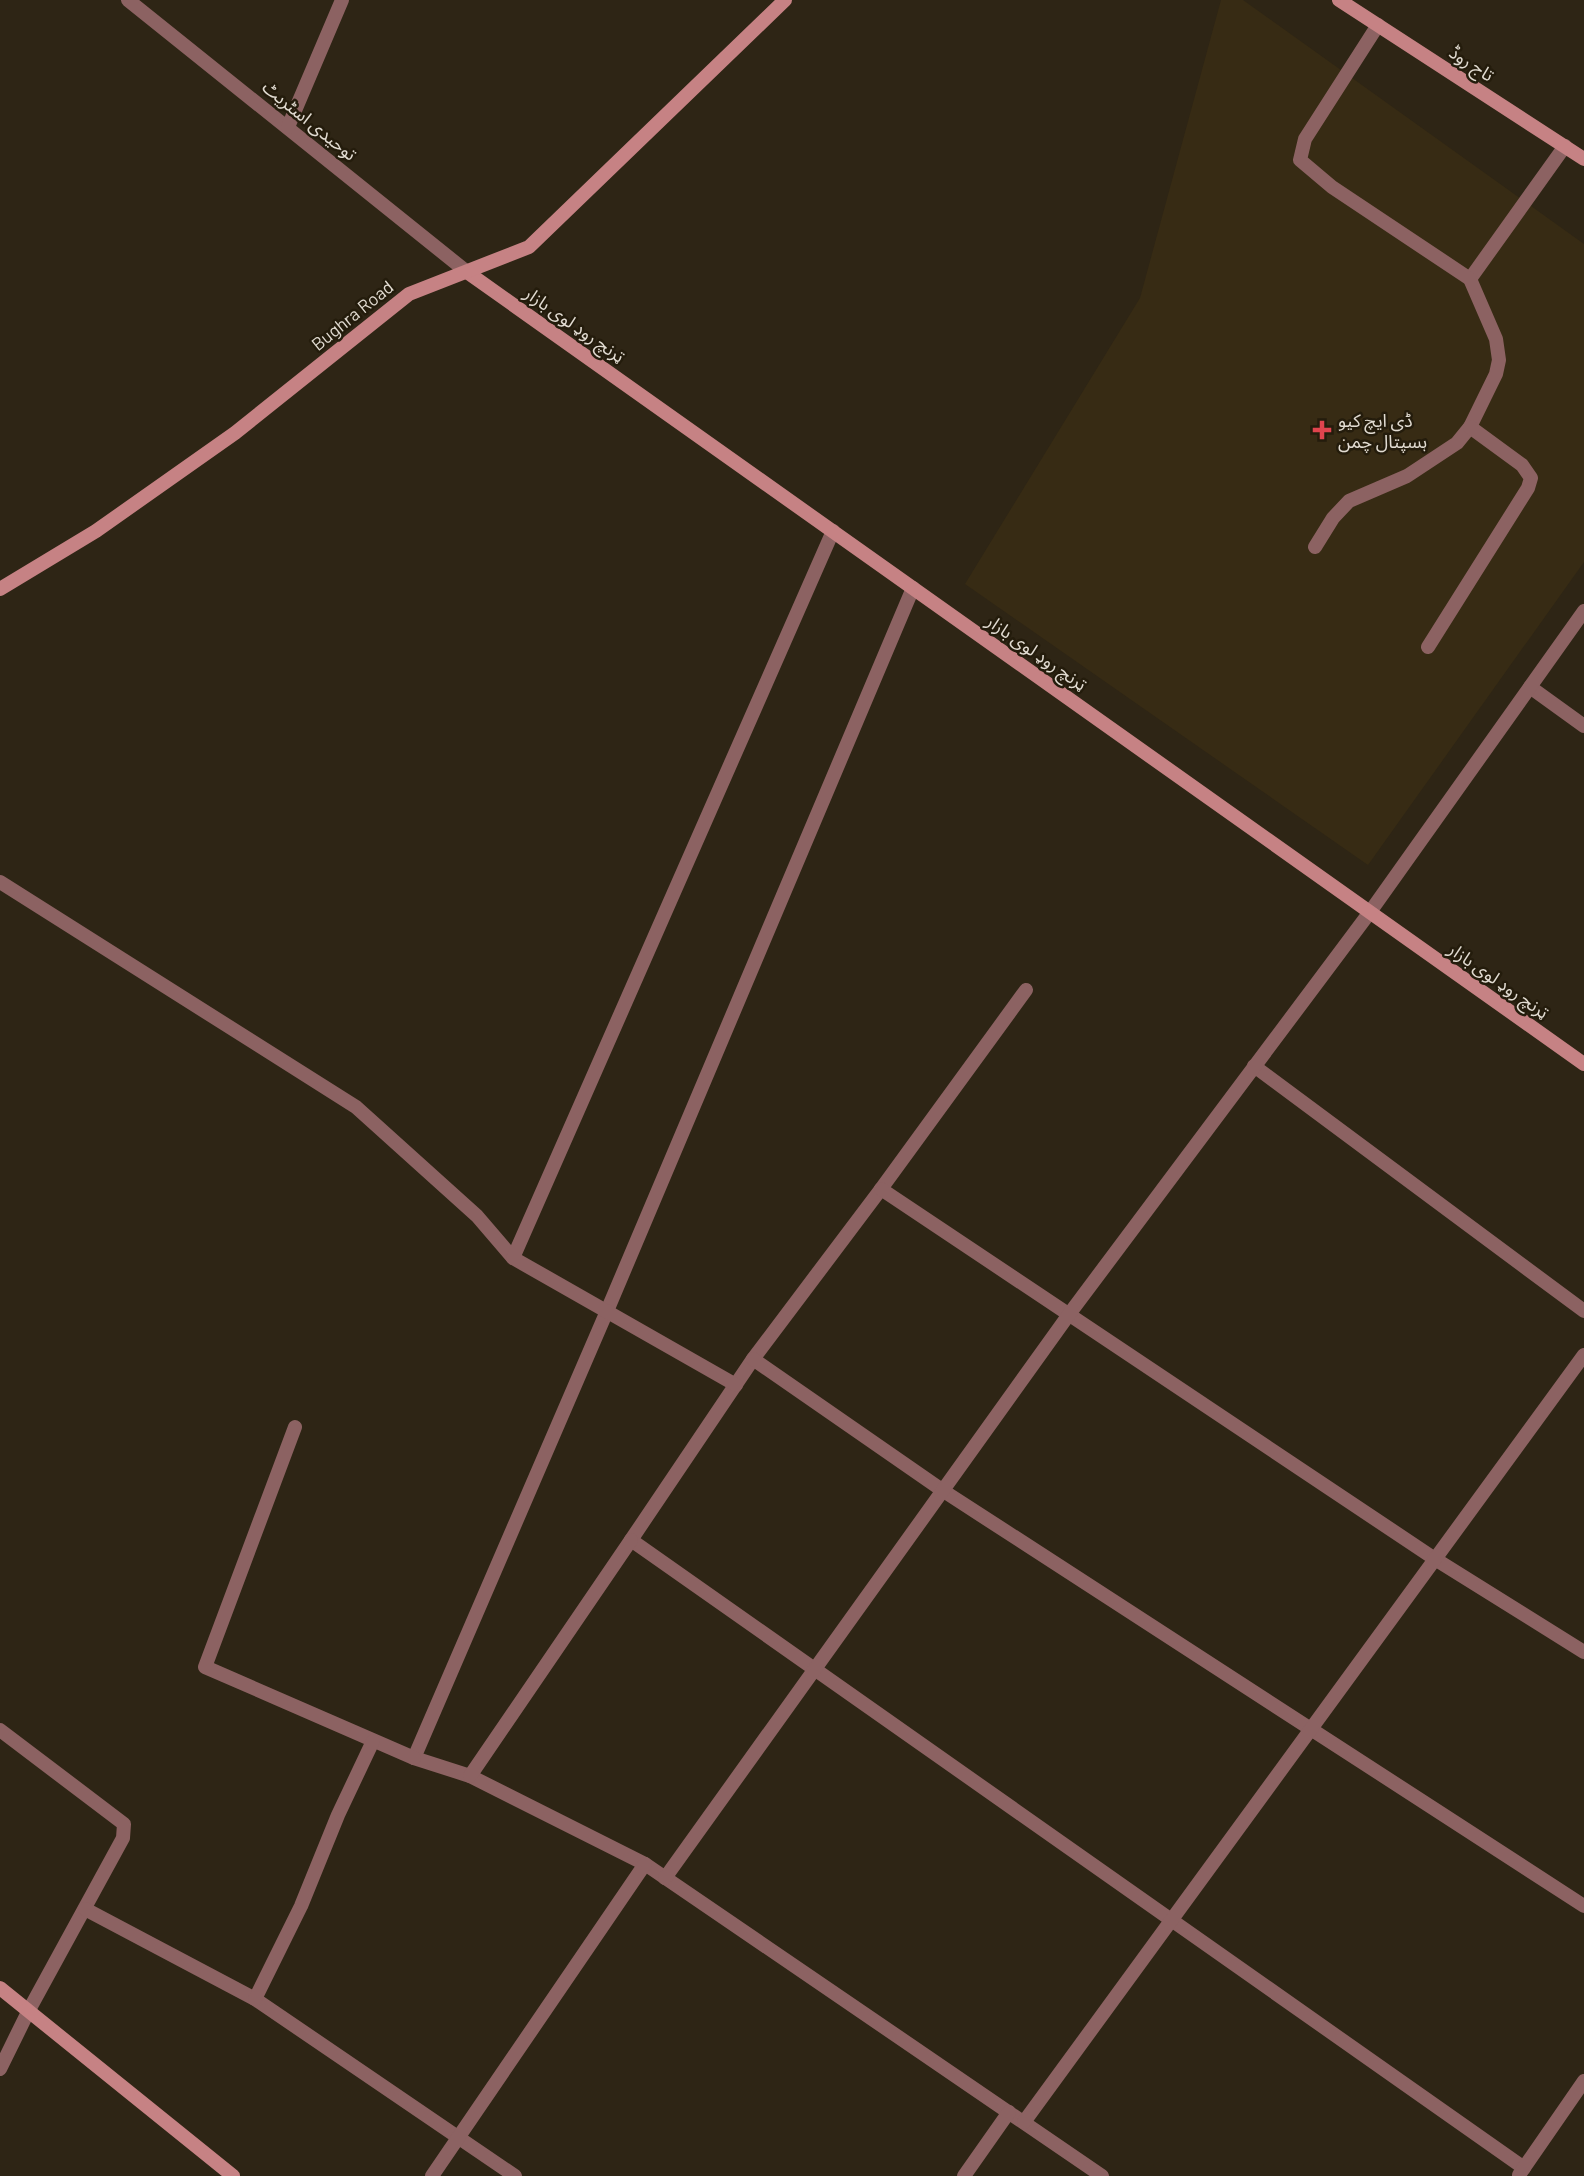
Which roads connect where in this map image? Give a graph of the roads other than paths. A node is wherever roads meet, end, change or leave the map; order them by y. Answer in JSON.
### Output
{"nodes":[{"id":1,"x":128,"y":0,"type":"edge"},
{"id":2,"x":342,"y":0,"type":"edge"},
{"id":3,"x":785,"y":0,"type":"edge"},
{"id":4,"x":1339,"y":0,"type":"edge"},
{"id":5,"x":1378,"y":25,"type":"junction"},
{"id":6,"x":288,"y":127,"type":"junction"},
{"id":7,"x":1565,"y":146,"type":"junction"},
{"id":8,"x":1584,"y":159,"type":"edge"},
{"id":9,"x":467,"y":272,"type":"junction"},
{"id":10,"x":1470,"y":279,"type":"junction"},
{"id":11,"x":1470,"y":427,"type":"junction"},
{"id":12,"x":833,"y":531,"type":"junction"},
{"id":13,"x":1315,"y":547,"type":"dead end"},
{"id":14,"x":913,"y":588,"type":"junction"},
{"id":15,"x":0,"y":589,"type":"edge"},
{"id":16,"x":1584,"y":611,"type":"edge"},
{"id":17,"x":1428,"y":647,"type":"dead end"},
{"id":18,"x":1530,"y":687,"type":"junction"},
{"id":19,"x":1584,"y":726,"type":"edge"},
{"id":20,"x":0,"y":882,"type":"edge"},
{"id":21,"x":1370,"y":912,"type":"junction"},
{"id":22,"x":1026,"y":990,"type":"dead end"},
{"id":23,"x":1584,"y":1064,"type":"edge"},
{"id":24,"x":1255,"y":1066,"type":"junction"},
{"id":25,"x":881,"y":1189,"type":"junction"},
{"id":26,"x":513,"y":1258,"type":"junction"},
{"id":27,"x":607,"y":1311,"type":"junction"},
{"id":28,"x":1584,"y":1311,"type":"edge"},
{"id":29,"x":1070,"y":1313,"type":"junction"},
{"id":30,"x":1584,"y":1355,"type":"edge"},
{"id":31,"x":753,"y":1359,"type":"junction"},
{"id":32,"x":736,"y":1385,"type":"junction"},
{"id":33,"x":295,"y":1427,"type":"dead end"},
{"id":34,"x":942,"y":1490,"type":"junction"},
{"id":35,"x":631,"y":1540,"type":"junction"},
{"id":36,"x":1435,"y":1559,"type":"junction"},
{"id":37,"x":1584,"y":1652,"type":"edge"},
{"id":38,"x":814,"y":1669,"type":"junction"},
{"id":39,"x":1311,"y":1729,"type":"junction"},
{"id":40,"x":0,"y":1730,"type":"edge"},
{"id":41,"x":373,"y":1741,"type":"junction"},
{"id":42,"x":414,"y":1758,"type":"junction"},
{"id":43,"x":470,"y":1776,"type":"junction"},
{"id":44,"x":645,"y":1864,"type":"junction"},
{"id":45,"x":665,"y":1878,"type":"junction"},
{"id":46,"x":1584,"y":1906,"type":"edge"},
{"id":47,"x":85,"y":1909,"type":"junction"},
{"id":48,"x":1172,"y":1920,"type":"junction"},
{"id":49,"x":0,"y":1988,"type":"edge"},
{"id":50,"x":254,"y":1999,"type":"junction"},
{"id":51,"x":29,"y":2010,"type":"junction"},
{"id":52,"x":0,"y":2069,"type":"edge"},
{"id":53,"x":1584,"y":2081,"type":"edge"},
{"id":54,"x":1009,"y":2112,"type":"junction"},
{"id":55,"x":1024,"y":2122,"type":"junction"},
{"id":56,"x":460,"y":2137,"type":"junction"},
{"id":57,"x":1521,"y":2172,"type":"edge"},
{"id":58,"x":233,"y":2176,"type":"edge"},
{"id":59,"x":432,"y":2176,"type":"edge"},
{"id":60,"x":516,"y":2176,"type":"edge"},
{"id":61,"x":964,"y":2176,"type":"edge"},
{"id":62,"x":1102,"y":2176,"type":"edge"}],
"edges":[{"from":1,"to":6,"type":"street","name":"توحیدی اسٹریٹ"},
{"from":2,"to":6,"type":"street"},
{"from":3,"to":9,"type":"street","name":"Bughra Road"},
{"from":4,"to":5,"type":"street","name":"تاج روڈ"},
{"from":5,"to":7,"type":"street","name":"تاج روڈ"},
{"from":5,"to":10,"type":"street"},
{"from":6,"to":9,"type":"street","name":"توحیدی اسٹریٹ"},
{"from":7,"to":8,"type":"street","name":"تاج روڈ"},
{"from":7,"to":10,"type":"street"},
{"from":9,"to":12,"type":"street","name":"ټرنچ روډ لوی بازار"},
{"from":9,"to":15,"type":"street","name":"Bughra Road"},
{"from":10,"to":11,"type":"street"},
{"from":11,"to":13,"type":"street"},
{"from":11,"to":17,"type":"street"},
{"from":12,"to":14,"type":"street","name":"ټرنچ روډ لوی بازار"},
{"from":12,"to":26,"type":"street"},
{"from":14,"to":21,"type":"street","name":"ټرنچ روډ لوی بازار"},
{"from":14,"to":27,"type":"street"},
{"from":16,"to":18,"type":"street"},
{"from":18,"to":19,"type":"street"},
{"from":18,"to":21,"type":"street"},
{"from":20,"to":26,"type":"street"},
{"from":21,"to":23,"type":"street","name":"ټرنچ روډ لوی بازار"},
{"from":21,"to":24,"type":"street"},
{"from":22,"to":25,"type":"street"},
{"from":24,"to":28,"type":"street"},
{"from":24,"to":29,"type":"street"},
{"from":25,"to":29,"type":"street"},
{"from":25,"to":31,"type":"street"},
{"from":26,"to":27,"type":"street"},
{"from":27,"to":32,"type":"street"},
{"from":27,"to":42,"type":"street"},
{"from":29,"to":34,"type":"street"},
{"from":29,"to":36,"type":"street"},
{"from":30,"to":36,"type":"street"},
{"from":31,"to":32,"type":"street"},
{"from":31,"to":34,"type":"street"},
{"from":32,"to":35,"type":"street"},
{"from":33,"to":41,"type":"street"},
{"from":34,"to":38,"type":"street"},
{"from":34,"to":39,"type":"street"},
{"from":35,"to":38,"type":"street"},
{"from":35,"to":43,"type":"street"},
{"from":36,"to":37,"type":"street"},
{"from":36,"to":39,"type":"street"},
{"from":38,"to":45,"type":"street"},
{"from":38,"to":48,"type":"street"},
{"from":39,"to":46,"type":"street"},
{"from":39,"to":48,"type":"street"},
{"from":40,"to":47,"type":"street"},
{"from":41,"to":42,"type":"street"},
{"from":41,"to":50,"type":"street"},
{"from":42,"to":43,"type":"street"},
{"from":43,"to":44,"type":"street"},
{"from":44,"to":45,"type":"street"},
{"from":44,"to":56,"type":"street"},
{"from":45,"to":54,"type":"street"},
{"from":47,"to":50,"type":"street"},
{"from":47,"to":51,"type":"street"},
{"from":48,"to":55,"type":"street"},
{"from":48,"to":57,"type":"street"},
{"from":49,"to":51,"type":"street"},
{"from":50,"to":56,"type":"street"},
{"from":51,"to":52,"type":"street"},
{"from":51,"to":58,"type":"street"},
{"from":53,"to":57,"type":"street"},
{"from":54,"to":55,"type":"street"},
{"from":54,"to":61,"type":"street"},
{"from":55,"to":62,"type":"street"},
{"from":56,"to":59,"type":"street"},
{"from":56,"to":60,"type":"street"}]}
